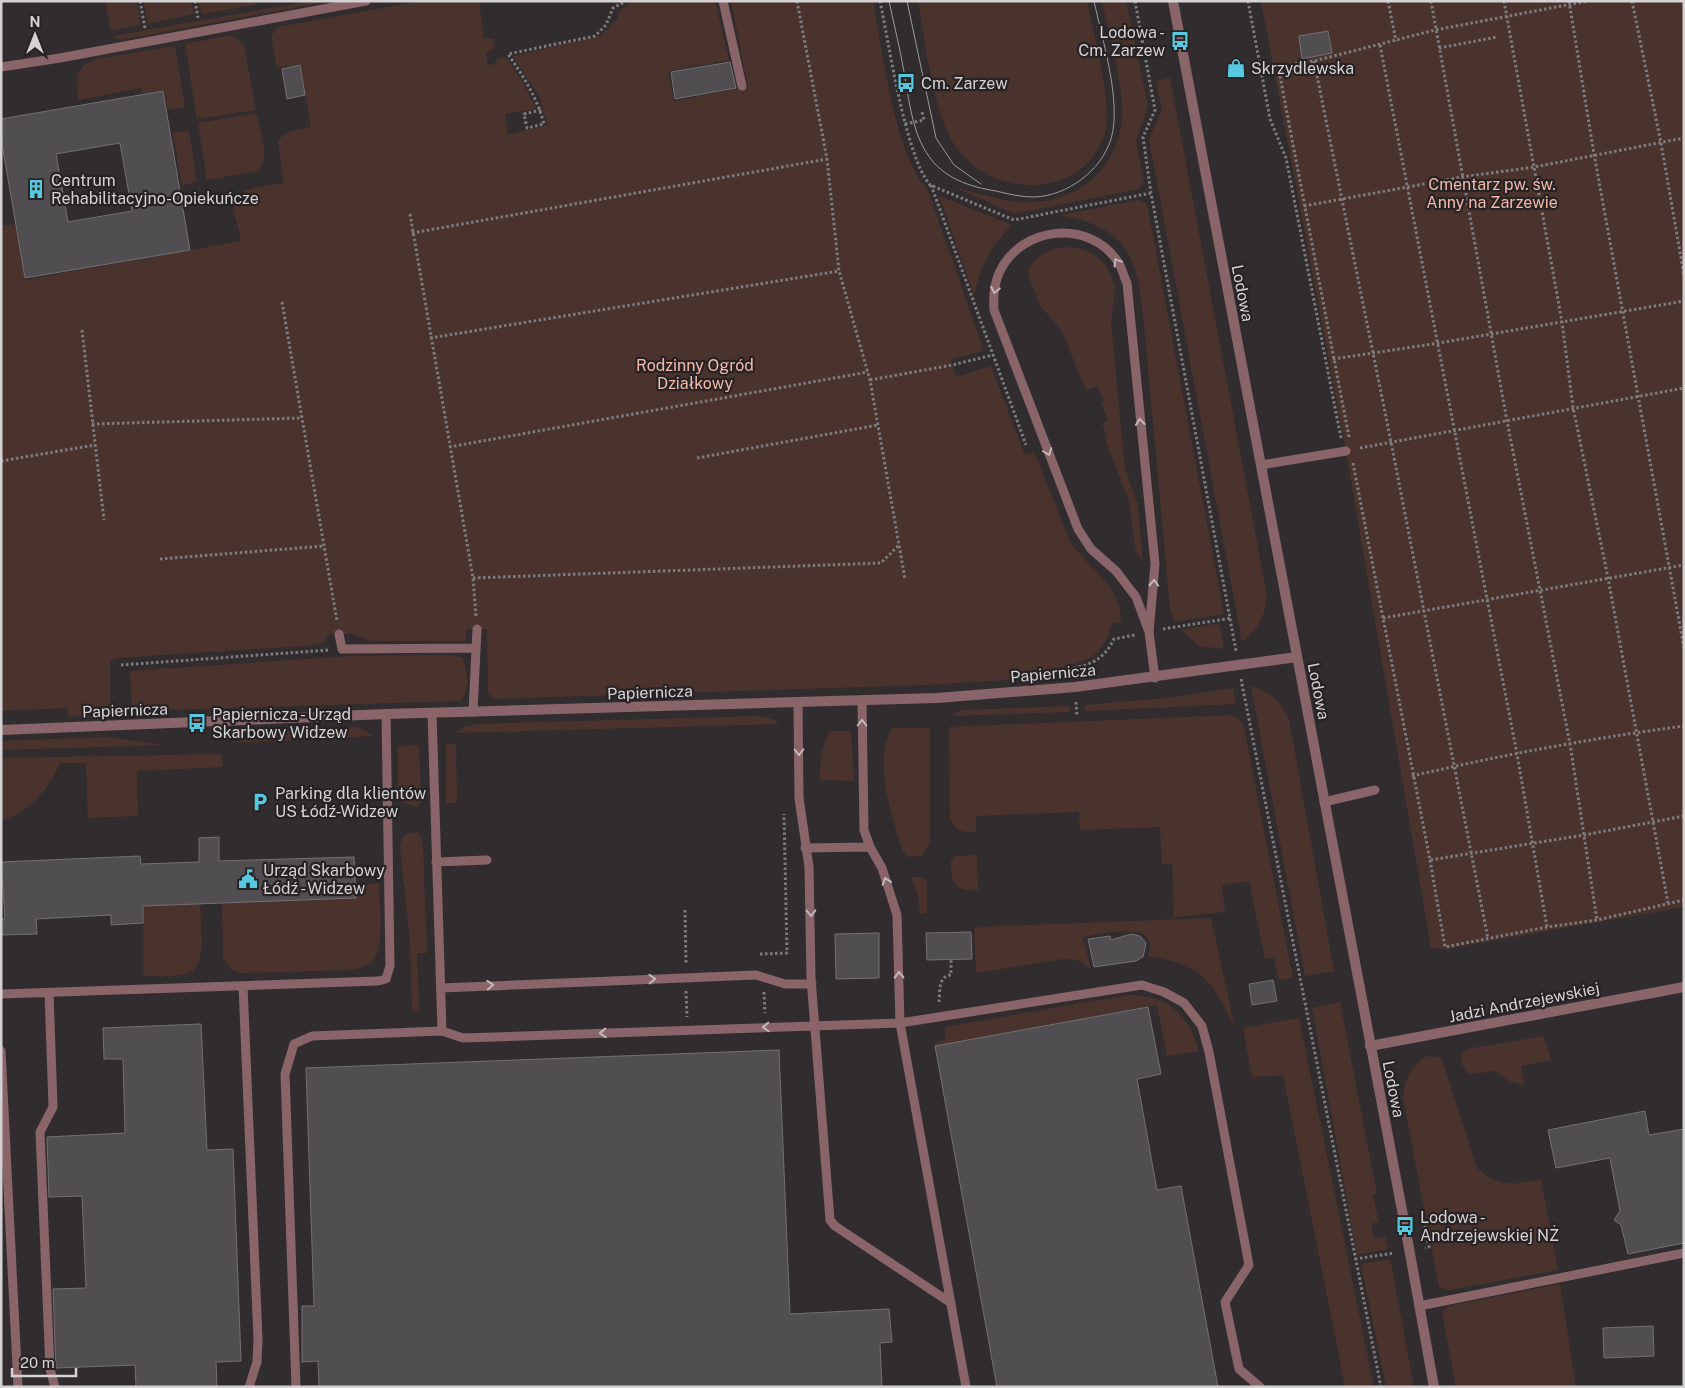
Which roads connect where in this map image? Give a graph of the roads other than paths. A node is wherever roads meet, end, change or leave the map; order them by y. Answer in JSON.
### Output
{"nodes":[{"id":1,"x":366,"y":1,"type":"edge"},
{"id":2,"x":723,"y":1,"type":"edge"},
{"id":3,"x":1173,"y":1,"type":"edge"},
{"id":4,"x":1,"y":67,"type":"edge"},
{"id":5,"x":742,"y":86,"type":"dead end"},
{"id":6,"x":1347,"y":451,"type":"road end"},
{"id":7,"x":1261,"y":465,"type":"junction"},
{"id":8,"x":477,"y":629,"type":"road end"},
{"id":9,"x":1149,"y":632,"type":"junction"},
{"id":10,"x":340,"y":634,"type":"road end"},
{"id":11,"x":476,"y":648,"type":"junction"},
{"id":12,"x":1297,"y":657,"type":"junction"},
{"id":13,"x":1155,"y":678,"type":"junction"},
{"id":14,"x":862,"y":700,"type":"junction"},
{"id":15,"x":798,"y":703,"type":"junction"},
{"id":16,"x":473,"y":712,"type":"junction"},
{"id":17,"x":432,"y":713,"type":"junction"},
{"id":18,"x":386,"y":714,"type":"junction"},
{"id":19,"x":1,"y":730,"type":"edge"},
{"id":20,"x":1375,"y":790,"type":"dead end"},
{"id":21,"x":1324,"y":802,"type":"junction"},
{"id":22,"x":870,"y":847,"type":"junction"},
{"id":23,"x":805,"y":848,"type":"junction"},
{"id":24,"x":487,"y":860,"type":"dead end"},
{"id":25,"x":436,"y":862,"type":"junction"},
{"id":26,"x":812,"y":984,"type":"junction"},
{"id":27,"x":244,"y":986,"type":"junction"},
{"id":28,"x":1684,"y":987,"type":"edge"},
{"id":29,"x":441,"y":988,"type":"junction"},
{"id":30,"x":49,"y":992,"type":"junction"},
{"id":31,"x":1,"y":994,"type":"edge"},
{"id":32,"x":900,"y":1023,"type":"junction"},
{"id":33,"x":814,"y":1025,"type":"junction"},
{"id":34,"x":442,"y":1031,"type":"junction"},
{"id":35,"x":1370,"y":1046,"type":"junction"},
{"id":36,"x":1,"y":1051,"type":"edge"},
{"id":37,"x":1684,"y":1253,"type":"edge"},
{"id":38,"x":950,"y":1303,"type":"junction"},
{"id":39,"x":1418,"y":1306,"type":"junction"},
{"id":40,"x":18,"y":1387,"type":"edge"},
{"id":41,"x":55,"y":1387,"type":"edge"},
{"id":42,"x":249,"y":1387,"type":"edge"},
{"id":43,"x":296,"y":1387,"type":"edge"},
{"id":44,"x":966,"y":1387,"type":"edge"},
{"id":45,"x":1260,"y":1387,"type":"edge"},
{"id":46,"x":1434,"y":1387,"type":"edge"}],
"edges":[{"from":1,"to":4,"type":"lane"},
{"from":2,"to":5,"type":"lane"},
{"from":3,"to":7,"type":"street","name":"Lodowa"},
{"from":6,"to":7,"type":"lane"},
{"from":7,"to":12,"type":"street","name":"Lodowa"},
{"from":8,"to":11,"type":"lane"},
{"from":9,"to":9,"type":"lane","one_way":true},
{"from":9,"to":13,"type":"lane"},
{"from":10,"to":11,"type":"lane"},
{"from":11,"to":16,"type":"lane"},
{"from":12,"to":13,"type":"street","name":"Papiernicza"},
{"from":12,"to":21,"type":"street","name":"Lodowa"},
{"from":13,"to":14,"type":"street","name":"Papiernicza"},
{"from":14,"to":15,"type":"street","name":"Papiernicza"},
{"from":22,"to":14,"type":"lane","one_way":true},
{"from":15,"to":16,"type":"street","name":"Papiernicza"},
{"from":15,"to":23,"type":"lane","one_way":true},
{"from":16,"to":17,"type":"street","name":"Papiernicza"},
{"from":17,"to":18,"type":"street","name":"Papiernicza"},
{"from":17,"to":25,"type":"lane"},
{"from":18,"to":19,"type":"street","name":"Papiernicza"},
{"from":18,"to":27,"type":"lane"},
{"from":20,"to":21,"type":"lane"},
{"from":21,"to":35,"type":"street","name":"Lodowa"},
{"from":22,"to":23,"type":"lane"},
{"from":32,"to":22,"type":"lane","one_way":true},
{"from":23,"to":26,"type":"lane","one_way":true},
{"from":24,"to":25,"type":"lane"},
{"from":25,"to":29,"type":"lane"},
{"from":29,"to":26,"type":"lane","one_way":true},
{"from":26,"to":33,"type":"lane"},
{"from":27,"to":30,"type":"lane"},
{"from":27,"to":42,"type":"lane"},
{"from":28,"to":35,"type":"street","name":"Jadzi Andrzejewskiej"},
{"from":29,"to":34,"type":"lane"},
{"from":30,"to":31,"type":"lane"},
{"from":30,"to":41,"type":"lane"},
{"from":32,"to":33,"type":"lane"},
{"from":32,"to":38,"type":"lane"},
{"from":32,"to":45,"type":"lane"},
{"from":33,"to":34,"type":"lane","one_way":true},
{"from":33,"to":38,"type":"lane"},
{"from":34,"to":43,"type":"lane"},
{"from":35,"to":39,"type":"street","name":"Lodowa"},
{"from":36,"to":40,"type":"lane"},
{"from":37,"to":39,"type":"lane"},
{"from":38,"to":44,"type":"lane"},
{"from":39,"to":46,"type":"street","name":"Lodowa"}]}
